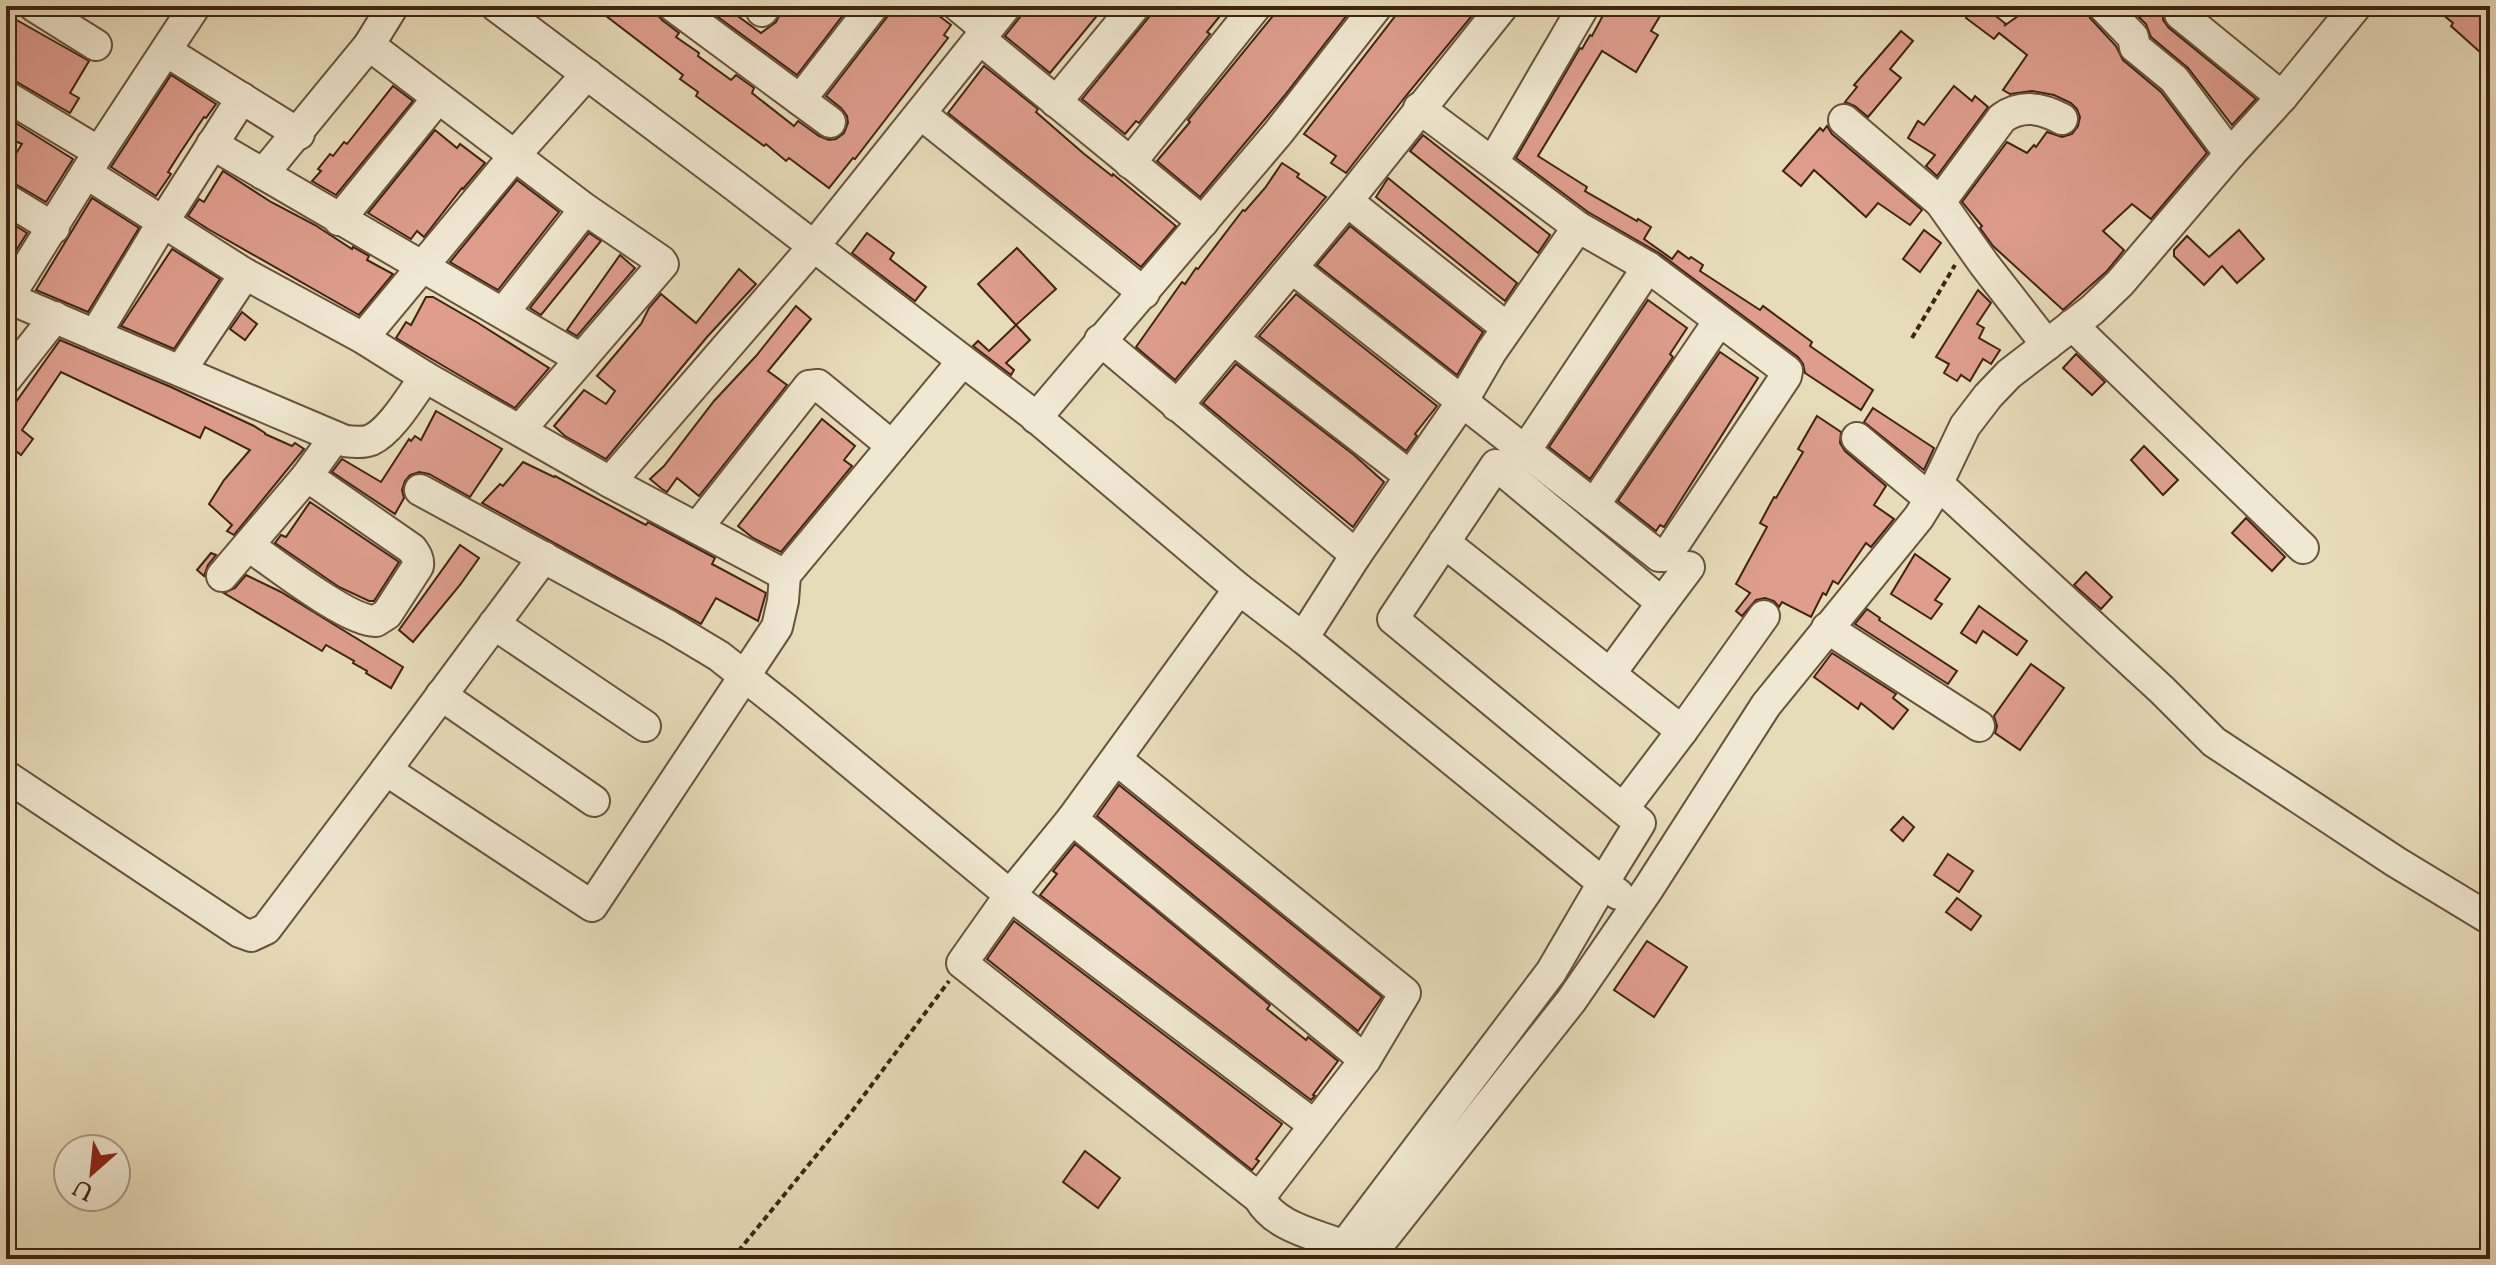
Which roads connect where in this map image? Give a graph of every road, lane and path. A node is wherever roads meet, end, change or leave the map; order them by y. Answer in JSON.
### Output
{"nodes":[{"id":1,"x":34,"y":6,"type":"edge"},
{"id":2,"x":195,"y":6,"type":"edge"},
{"id":3,"x":393,"y":6,"type":"edge"},
{"id":4,"x":496,"y":6,"type":"edge"},
{"id":5,"x":673,"y":6,"type":"edge"},
{"id":6,"x":873,"y":6,"type":"edge"},
{"id":7,"x":958,"y":6,"type":"edge"},
{"id":8,"x":1006,"y":6,"type":"edge"},
{"id":9,"x":1135,"y":6,"type":"edge"},
{"id":10,"x":1256,"y":6,"type":"edge"},
{"id":11,"x":1377,"y":6,"type":"edge"},
{"id":12,"x":1503,"y":6,"type":"edge"},
{"id":13,"x":1584,"y":6,"type":"edge"},
{"id":14,"x":2103,"y":6,"type":"edge"},
{"id":15,"x":2356,"y":6,"type":"edge"},
{"id":16,"x":2180,"y":14,"type":"dead end"},
{"id":17,"x":983,"y":34,"type":"junction"},
{"id":18,"x":96,"y":45,"type":"dead end"},
{"id":19,"x":369,"y":45,"type":"junction"},
{"id":20,"x":166,"y":51,"type":"junction"},
{"id":21,"x":587,"y":74,"type":"junction"},
{"id":22,"x":6,"y":96,"type":"edge"},
{"id":23,"x":2282,"y":97,"type":"junction"},
{"id":24,"x":242,"y":98,"type":"junction"},
{"id":25,"x":438,"y":98,"type":"junction"},
{"id":26,"x":800,"y":100,"type":"junction"},
{"id":27,"x":1056,"y":102,"type":"junction"},
{"id":28,"x":1419,"y":108,"type":"junction"},
{"id":29,"x":921,"y":114,"type":"junction"},
{"id":30,"x":2062,"y":119,"type":"dead end"},
{"id":31,"x":1844,"y":120,"type":"dead end"},
{"id":32,"x":830,"y":122,"type":"dead end"},
{"id":33,"x":299,"y":134,"type":"junction"},
{"id":34,"x":212,"y":144,"type":"junction"},
{"id":35,"x":2230,"y":154,"type":"junction"},
{"id":36,"x":515,"y":155,"type":"junction"},
{"id":37,"x":1493,"y":162,"type":"junction"},
{"id":38,"x":92,"y":163,"type":"junction"},
{"id":39,"x":1130,"y":163,"type":"junction"},
{"id":40,"x":263,"y":174,"type":"junction"},
{"id":41,"x":6,"y":199,"type":"edge"},
{"id":42,"x":1347,"y":201,"type":"junction"},
{"id":43,"x":1940,"y":202,"type":"junction"},
{"id":44,"x":585,"y":209,"type":"junction"},
{"id":45,"x":339,"y":220,"type":"junction"},
{"id":46,"x":163,"y":222,"type":"junction"},
{"id":47,"x":1203,"y":222,"type":"junction"},
{"id":48,"x":1578,"y":227,"type":"junction"},
{"id":49,"x":54,"y":228,"type":"junction"},
{"id":50,"x":1968,"y":242,"type":"junction"},
{"id":51,"x":814,"y":246,"type":"junction"},
{"id":52,"x":1648,"y":267,"type":"junction"},
{"id":53,"x":424,"y":268,"type":"junction"},
{"id":54,"x":1292,"y":268,"type":"junction"},
{"id":55,"x":245,"y":274,"type":"junction"},
{"id":56,"x":1144,"y":293,"type":"junction"},
{"id":57,"x":7,"y":297,"type":"edge"},
{"id":58,"x":503,"y":313,"type":"junction"},
{"id":59,"x":55,"y":317,"type":"junction"},
{"id":60,"x":1719,"y":321,"type":"junction"},
{"id":61,"x":2072,"y":325,"type":"junction"},
{"id":62,"x":1507,"y":328,"type":"junction"},
{"id":63,"x":95,"y":335,"type":"junction"},
{"id":64,"x":363,"y":338,"type":"junction"},
{"id":65,"x":1912,"y":338,"type":"dead end"},
{"id":66,"x":1233,"y":339,"type":"junction"},
{"id":67,"x":1100,"y":340,"type":"junction"},
{"id":68,"x":2047,"y":345,"type":"junction"},
{"id":69,"x":581,"y":359,"type":"junction"},
{"id":70,"x":962,"y":362,"type":"junction"},
{"id":71,"x":181,"y":370,"type":"junction"},
{"id":72,"x":425,"y":377,"type":"junction"},
{"id":73,"x":6,"y":379,"type":"edge"},
{"id":74,"x":1462,"y":402,"type":"junction"},
{"id":75,"x":1177,"y":406,"type":"junction"},
{"id":76,"x":1036,"y":418,"type":"junction"},
{"id":77,"x":520,"y":430,"type":"junction"},
{"id":78,"x":335,"y":437,"type":"junction"},
{"id":79,"x":1857,"y":438,"type":"dead end"},
{"id":80,"x":892,"y":446,"type":"junction"},
{"id":81,"x":1525,"y":451,"type":"junction"},
{"id":82,"x":307,"y":476,"type":"junction"},
{"id":83,"x":1410,"y":476,"type":"junction"},
{"id":84,"x":610,"y":482,"type":"junction"},
{"id":85,"x":420,"y":490,"type":"dead end"},
{"id":86,"x":1934,"y":491,"type":"junction"},
{"id":87,"x":1594,"y":505,"type":"junction"},
{"id":88,"x":697,"y":528,"type":"junction"},
{"id":89,"x":1444,"y":542,"type":"junction"},
{"id":90,"x":249,"y":546,"type":"junction"},
{"id":91,"x":2303,"y":548,"type":"dead end"},
{"id":92,"x":1356,"y":555,"type":"junction"},
{"id":93,"x":544,"y":557,"type":"junction"},
{"id":94,"x":1689,"y":567,"type":"dead end"},
{"id":95,"x":785,"y":575,"type":"junction"},
{"id":96,"x":222,"y":576,"type":"dead end"},
{"id":97,"x":1239,"y":589,"type":"junction"},
{"id":98,"x":1662,"y":603,"type":"junction"},
{"id":99,"x":1764,"y":616,"type":"dead end"},
{"id":100,"x":494,"y":624,"type":"junction"},
{"id":101,"x":1827,"y":628,"type":"junction"},
{"id":102,"x":1303,"y":638,"type":"junction"},
{"id":103,"x":1610,"y":674,"type":"junction"},
{"id":104,"x":745,"y":677,"type":"junction"},
{"id":105,"x":441,"y":695,"type":"junction"},
{"id":106,"x":645,"y":726,"type":"dead end"},
{"id":107,"x":1979,"y":726,"type":"dead end"},
{"id":108,"x":1682,"y":731,"type":"junction"},
{"id":109,"x":1116,"y":759,"type":"junction"},
{"id":110,"x":386,"y":770,"type":"junction"},
{"id":111,"x":6,"y":776,"type":"edge"},
{"id":112,"x":594,"y":801,"type":"dead end"},
{"id":113,"x":1623,"y":809,"type":"junction"},
{"id":114,"x":1072,"y":819,"type":"junction"},
{"id":115,"x":1603,"y":883,"type":"junction"},
{"id":116,"x":1010,"y":895,"type":"junction"},
{"id":117,"x":1636,"y":906,"type":"junction"},
{"id":118,"x":2486,"y":910,"type":"edge"},
{"id":119,"x":962,"y":963,"type":"junction"},
{"id":120,"x":1365,"y":1060,"type":"junction"},
{"id":121,"x":1314,"y":1125,"type":"junction"},
{"id":122,"x":1259,"y":1198,"type":"junction"},
{"id":123,"x":1350,"y":1255,"type":"edge"},
{"id":124,"x":732,"y":1259,"type":"edge"}],
"edges":[{"from":1,"to":18,"type":"street"},
{"from":2,"to":20,"type":"street"},
{"from":3,"to":19,"type":"street"},
{"from":4,"to":21,"type":"street"},
{"from":5,"to":26,"type":"street"},
{"from":6,"to":26,"type":"street"},
{"from":7,"to":17,"type":"street"},
{"from":8,"to":17,"type":"street"},
{"from":9,"to":27,"type":"street"},
{"from":10,"to":39,"type":"street"},
{"from":11,"to":47,"type":"street"},
{"from":12,"to":28,"type":"street"},
{"from":13,"to":37,"type":"street"},
{"from":14,"to":35,"type":"street"},
{"from":15,"to":23,"type":"street"},
{"from":16,"to":23,"type":"street"},
{"from":17,"to":27,"type":"street"},
{"from":17,"to":29,"type":"street"},
{"from":19,"to":25,"type":"street"},
{"from":19,"to":33,"type":"street"},
{"from":20,"to":24,"type":"street"},
{"from":20,"to":38,"type":"street"},
{"from":21,"to":36,"type":"street"},
{"from":21,"to":51,"type":"street"},
{"from":22,"to":38,"type":"street"},
{"from":23,"to":35,"type":"street"},
{"from":24,"to":33,"type":"street"},
{"from":24,"to":34,"type":"street"},
{"from":25,"to":36,"type":"street"},
{"from":25,"to":45,"type":"street"},
{"from":26,"to":32,"type":"street"},
{"from":27,"to":39,"type":"street"},
{"from":28,"to":37,"type":"street"},
{"from":28,"to":42,"type":"street"},
{"from":29,"to":51,"type":"street"},
{"from":29,"to":56,"type":"street"},
{"from":30,"to":43,"type":"street"},
{"from":31,"to":43,"type":"street"},
{"from":33,"to":40,"type":"street"},
{"from":34,"to":40,"type":"street"},
{"from":34,"to":46,"type":"street"},
{"from":35,"to":61,"type":"street"},
{"from":36,"to":44,"type":"street"},
{"from":36,"to":53,"type":"street"},
{"from":37,"to":48,"type":"street"},
{"from":38,"to":46,"type":"street"},
{"from":38,"to":49,"type":"street"},
{"from":39,"to":47,"type":"street"},
{"from":40,"to":45,"type":"street"},
{"from":41,"to":49,"type":"street"},
{"from":42,"to":54,"type":"street"},
{"from":42,"to":62,"type":"street"},
{"from":43,"to":50,"type":"street"},
{"from":44,"to":58,"type":"street"},
{"from":44,"to":69,"type":"street"},
{"from":45,"to":53,"type":"street"},
{"from":46,"to":55,"type":"street"},
{"from":46,"to":63,"type":"street"},
{"from":47,"to":56,"type":"street"},
{"from":48,"to":52,"type":"street"},
{"from":48,"to":62,"type":"street"},
{"from":49,"to":57,"type":"street"},
{"from":50,"to":65,"type":"path"},
{"from":50,"to":68,"type":"street"},
{"from":51,"to":70,"type":"street"},
{"from":51,"to":84,"type":"street"},
{"from":52,"to":60,"type":"street"},
{"from":52,"to":81,"type":"street"},
{"from":53,"to":58,"type":"street"},
{"from":53,"to":64,"type":"street"},
{"from":54,"to":66,"type":"street"},
{"from":54,"to":74,"type":"street"},
{"from":55,"to":64,"type":"street"},
{"from":55,"to":71,"type":"street"},
{"from":56,"to":67,"type":"street"},
{"from":57,"to":59,"type":"street"},
{"from":58,"to":69,"type":"street"},
{"from":59,"to":63,"type":"street"},
{"from":59,"to":73,"type":"street"},
{"from":60,"to":87,"type":"street"},
{"from":60,"to":87,"type":"street"},
{"from":61,"to":68,"type":"street"},
{"from":61,"to":91,"type":"street"},
{"from":62,"to":74,"type":"street"},
{"from":63,"to":71,"type":"street"},
{"from":64,"to":72,"type":"street"},
{"from":66,"to":75,"type":"street"},
{"from":66,"to":83,"type":"street"},
{"from":67,"to":75,"type":"street"},
{"from":67,"to":76,"type":"street"},
{"from":68,"to":86,"type":"street"},
{"from":69,"to":77,"type":"street"},
{"from":70,"to":76,"type":"street"},
{"from":70,"to":80,"type":"street"},
{"from":71,"to":78,"type":"street"},
{"from":72,"to":77,"type":"street"},
{"from":72,"to":78,"type":"street"},
{"from":74,"to":81,"type":"street"},
{"from":74,"to":83,"type":"street"},
{"from":75,"to":92,"type":"street"},
{"from":76,"to":97,"type":"street"},
{"from":77,"to":84,"type":"street"},
{"from":78,"to":82,"type":"street"},
{"from":79,"to":86,"type":"street"},
{"from":80,"to":88,"type":"street"},
{"from":80,"to":95,"type":"street"},
{"from":81,"to":87,"type":"street"},
{"from":82,"to":90,"type":"street"},
{"from":82,"to":90,"type":"street"},
{"from":83,"to":92,"type":"street"},
{"from":84,"to":88,"type":"street"},
{"from":85,"to":93,"type":"street"},
{"from":86,"to":101,"type":"street"},
{"from":86,"to":118,"type":"street"},
{"from":88,"to":95,"type":"street"},
{"from":89,"to":98,"type":"street"},
{"from":89,"to":103,"type":"street"},
{"from":89,"to":113,"type":"street"},
{"from":90,"to":96,"type":"street"},
{"from":92,"to":102,"type":"street"},
{"from":93,"to":100,"type":"street"},
{"from":93,"to":104,"type":"street"},
{"from":94,"to":98,"type":"street"},
{"from":95,"to":104,"type":"street"},
{"from":97,"to":102,"type":"street"},
{"from":97,"to":109,"type":"street"},
{"from":98,"to":103,"type":"street"},
{"from":99,"to":108,"type":"street"},
{"from":100,"to":105,"type":"street"},
{"from":100,"to":106,"type":"street"},
{"from":101,"to":107,"type":"street"},
{"from":101,"to":117,"type":"street"},
{"from":102,"to":115,"type":"street"},
{"from":103,"to":108,"type":"street"},
{"from":104,"to":110,"type":"street"},
{"from":104,"to":116,"type":"street"},
{"from":105,"to":110,"type":"street"},
{"from":105,"to":112,"type":"street"},
{"from":108,"to":113,"type":"street"},
{"from":109,"to":114,"type":"street"},
{"from":109,"to":120,"type":"street"},
{"from":110,"to":111,"type":"street"},
{"from":113,"to":115,"type":"street"},
{"from":114,"to":116,"type":"street"},
{"from":114,"to":120,"type":"street"},
{"from":115,"to":117,"type":"street"},
{"from":115,"to":123,"type":"street"},
{"from":116,"to":119,"type":"street"},
{"from":116,"to":121,"type":"street"},
{"from":117,"to":123,"type":"street"},
{"from":119,"to":122,"type":"street"},
{"from":119,"to":124,"type":"path"},
{"from":120,"to":121,"type":"street"},
{"from":121,"to":122,"type":"street"},
{"from":122,"to":123,"type":"street"}]}
